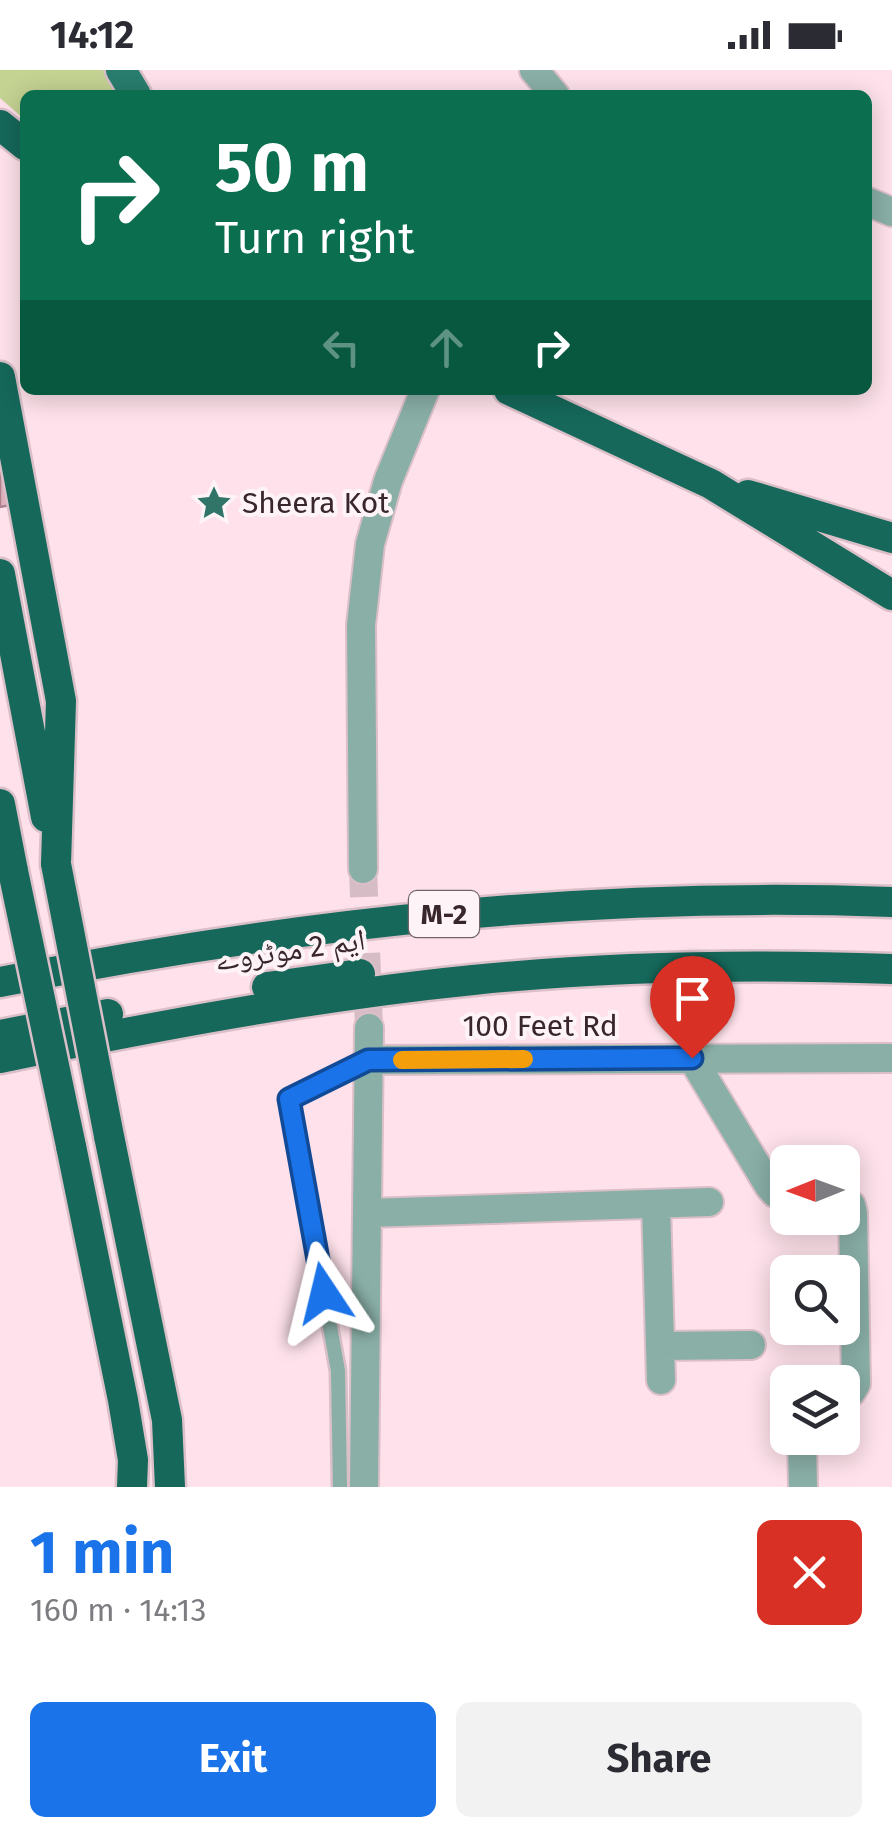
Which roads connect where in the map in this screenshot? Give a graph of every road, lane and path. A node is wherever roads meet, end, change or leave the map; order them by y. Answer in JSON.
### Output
{"nodes":[{"id":1,"x":534,"y":70,"type":"edge"},
{"id":2,"x":551,"y":90,"type":"edge"},
{"id":3,"x":0,"y":125,"type":"edge"},
{"id":4,"x":20,"y":140,"type":"edge"},
{"id":5,"x":0,"y":376,"type":"edge"},
{"id":6,"x":422,"y":395,"type":"edge"},
{"id":7,"x":520,"y":395,"type":"edge"},
{"id":8,"x":712,"y":484,"type":"junction"},
{"id":9,"x":892,"y":538,"type":"edge"},
{"id":10,"x":0,"y":574,"type":"edge"},
{"id":11,"x":892,"y":595,"type":"edge"},
{"id":12,"x":0,"y":804,"type":"edge"},
{"id":13,"x":0,"y":841,"type":"edge"},
{"id":14,"x":56,"y":864,"type":"junction"},
{"id":15,"x":363,"y":869,"type":"tunnel mouth"},
{"id":16,"x":12,"y":871,"type":"junction"},
{"id":17,"x":892,"y":902,"type":"edge"},
{"id":18,"x":892,"y":951,"type":"edge"},
{"id":19,"x":892,"y":969,"type":"edge"},
{"id":20,"x":0,"y":982,"type":"edge"},
{"id":21,"x":368,"y":1028,"type":"tunnel mouth"},
{"id":22,"x":0,"y":1035,"type":"edge"},
{"id":23,"x":0,"y":1058,"type":"edge"},
{"id":24,"x":692,"y":1058,"type":"junction"},
{"id":25,"x":892,"y":1058,"type":"edge"},
{"id":26,"x":368,"y":1060,"type":"junction"},
{"id":27,"x":770,"y":1187,"type":"edge"},
{"id":28,"x":709,"y":1202,"type":"dead end"},
{"id":29,"x":656,"y":1204,"type":"junction"},
{"id":30,"x":367,"y":1213,"type":"junction"},
{"id":31,"x":853,"y":1235,"type":"edge"},
{"id":32,"x":752,"y":1345,"type":"dead end"},
{"id":33,"x":660,"y":1346,"type":"junction"},
{"id":34,"x":856,"y":1365,"type":"edge"},
{"id":35,"x":661,"y":1380,"type":"dead end"},
{"id":36,"x":802,"y":1455,"type":"edge"},
{"id":37,"x":132,"y":1487,"type":"edge"},
{"id":38,"x":170,"y":1487,"type":"edge"},
{"id":39,"x":340,"y":1487,"type":"edge"},
{"id":40,"x":364,"y":1487,"type":"edge"},
{"id":41,"x":803,"y":1487,"type":"edge"}],
"edges":[{"from":1,"to":2,"type":"street"},
{"from":3,"to":4,"type":"highway"},
{"from":5,"to":14,"type":"highway"},
{"from":6,"to":15,"type":"street"},
{"from":7,"to":8,"type":"highway"},
{"from":8,"to":9,"type":"highway"},
{"from":8,"to":11,"type":"highway"},
{"from":10,"to":14,"type":"highway"},
{"from":12,"to":16,"type":"highway"},
{"from":13,"to":16,"type":"highway"},
{"from":14,"to":38,"type":"highway","bridge":true},
{"from":16,"to":37,"type":"highway","bridge":true},
{"from":17,"to":20,"type":"highway","name":"ایم 2 موٹروے","number":"M-2"},
{"from":18,"to":22,"type":"highway","name":"ایم 2 موٹروے","number":"M-2"},
{"from":19,"to":23,"type":"highway"},
{"from":21,"to":26,"type":"street"},
{"from":24,"to":25,"type":"street","name":"100 Feet Rd"},
{"from":24,"to":26,"type":"street","name":"100 Feet Rd"},
{"from":24,"to":27,"type":"street"},
{"from":26,"to":30,"type":"street"},
{"from":26,"to":39,"type":"lane"},
{"from":28,"to":29,"type":"street"},
{"from":29,"to":30,"type":"street"},
{"from":29,"to":33,"type":"street"},
{"from":30,"to":40,"type":"street"},
{"from":31,"to":34,"type":"street"},
{"from":32,"to":33,"type":"street"},
{"from":33,"to":35,"type":"street"},
{"from":36,"to":41,"type":"street"}]}
